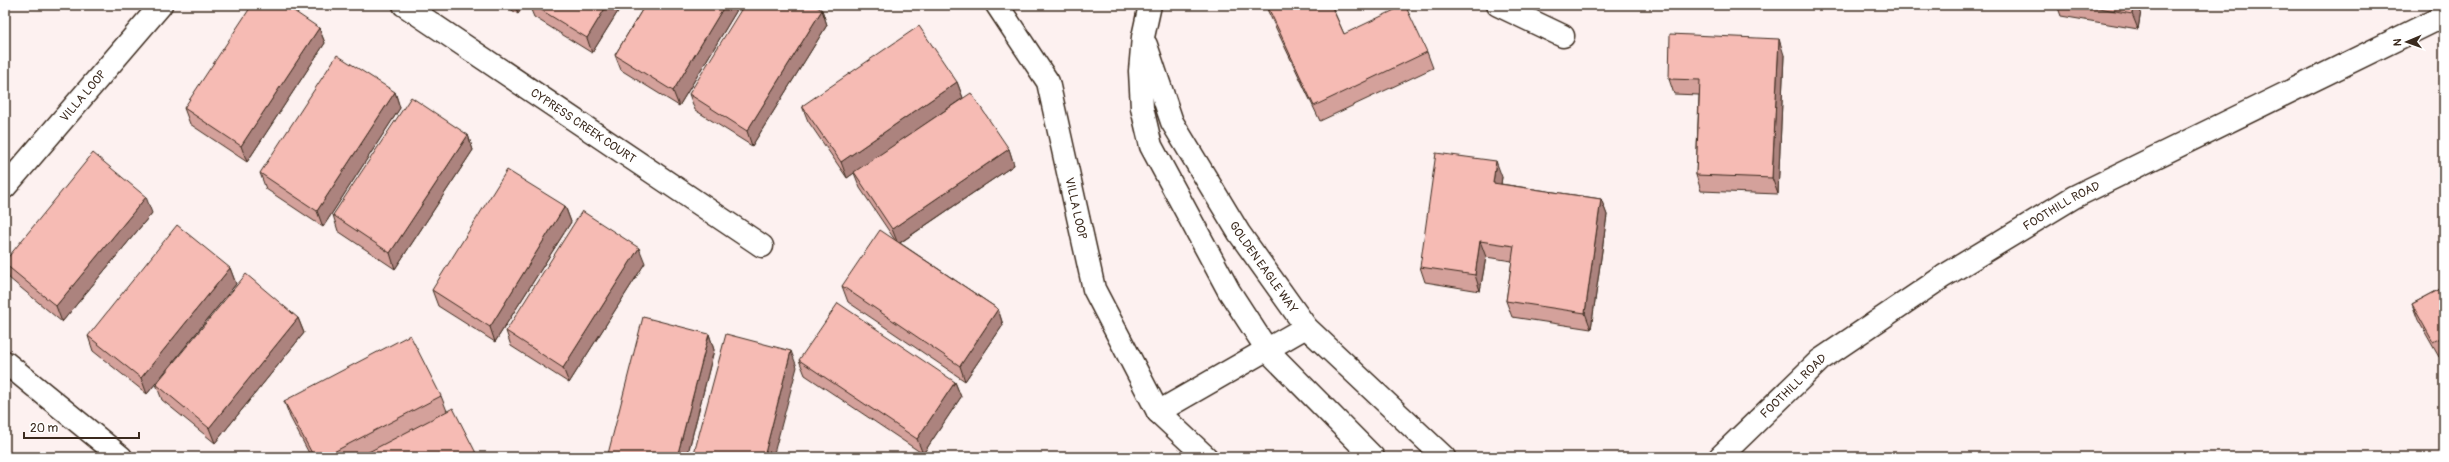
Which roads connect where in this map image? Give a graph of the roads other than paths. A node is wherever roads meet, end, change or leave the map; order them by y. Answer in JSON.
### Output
{"nodes":[{"id":1,"x":161,"y":5,"type":"edge"},
{"id":2,"x":404,"y":5,"type":"edge"},
{"id":3,"x":997,"y":5,"type":"edge"},
{"id":4,"x":1150,"y":5,"type":"edge"},
{"id":5,"x":1498,"y":5,"type":"edge"},
{"id":6,"x":2444,"y":16,"type":"edge"},
{"id":7,"x":1563,"y":36,"type":"dead end"},
{"id":8,"x":1143,"y":37,"type":"junction"},
{"id":9,"x":5,"y":187,"type":"edge"},
{"id":10,"x":762,"y":246,"type":"dead end"},
{"id":11,"x":1306,"y":327,"type":"junction"},
{"id":12,"x":1268,"y":351,"type":"junction"},
{"id":13,"x":5,"y":362,"type":"edge"},
{"id":14,"x":1158,"y":412,"type":"junction"},
{"id":15,"x":121,"y":457,"type":"edge"},
{"id":16,"x":1206,"y":457,"type":"edge"},
{"id":17,"x":1373,"y":457,"type":"edge"},
{"id":18,"x":1444,"y":457,"type":"edge"},
{"id":19,"x":1720,"y":457,"type":"edge"}],
"edges":[{"from":1,"to":9,"type":"street","name":"VILLA LOOP"},
{"from":2,"to":10,"type":"street","name":"CYPRESS CREEK COURT"},
{"from":3,"to":14,"type":"street","name":"VILLA LOOP"},
{"from":4,"to":8,"type":"street"},
{"from":5,"to":7,"type":"street"},
{"from":6,"to":19,"type":"street","name":"FOOTHILL ROAD"},
{"from":8,"to":11,"type":"street","name":"GOLDEN EAGLE WAY"},
{"from":8,"to":12,"type":"street"},
{"from":11,"to":12,"type":"street"},
{"from":11,"to":18,"type":"street","name":"GOLDEN EAGLE WAY"},
{"from":12,"to":14,"type":"street"},
{"from":12,"to":17,"type":"street"},
{"from":13,"to":15,"type":"street"},
{"from":14,"to":16,"type":"street","name":"VILLA LOOP"}]}
